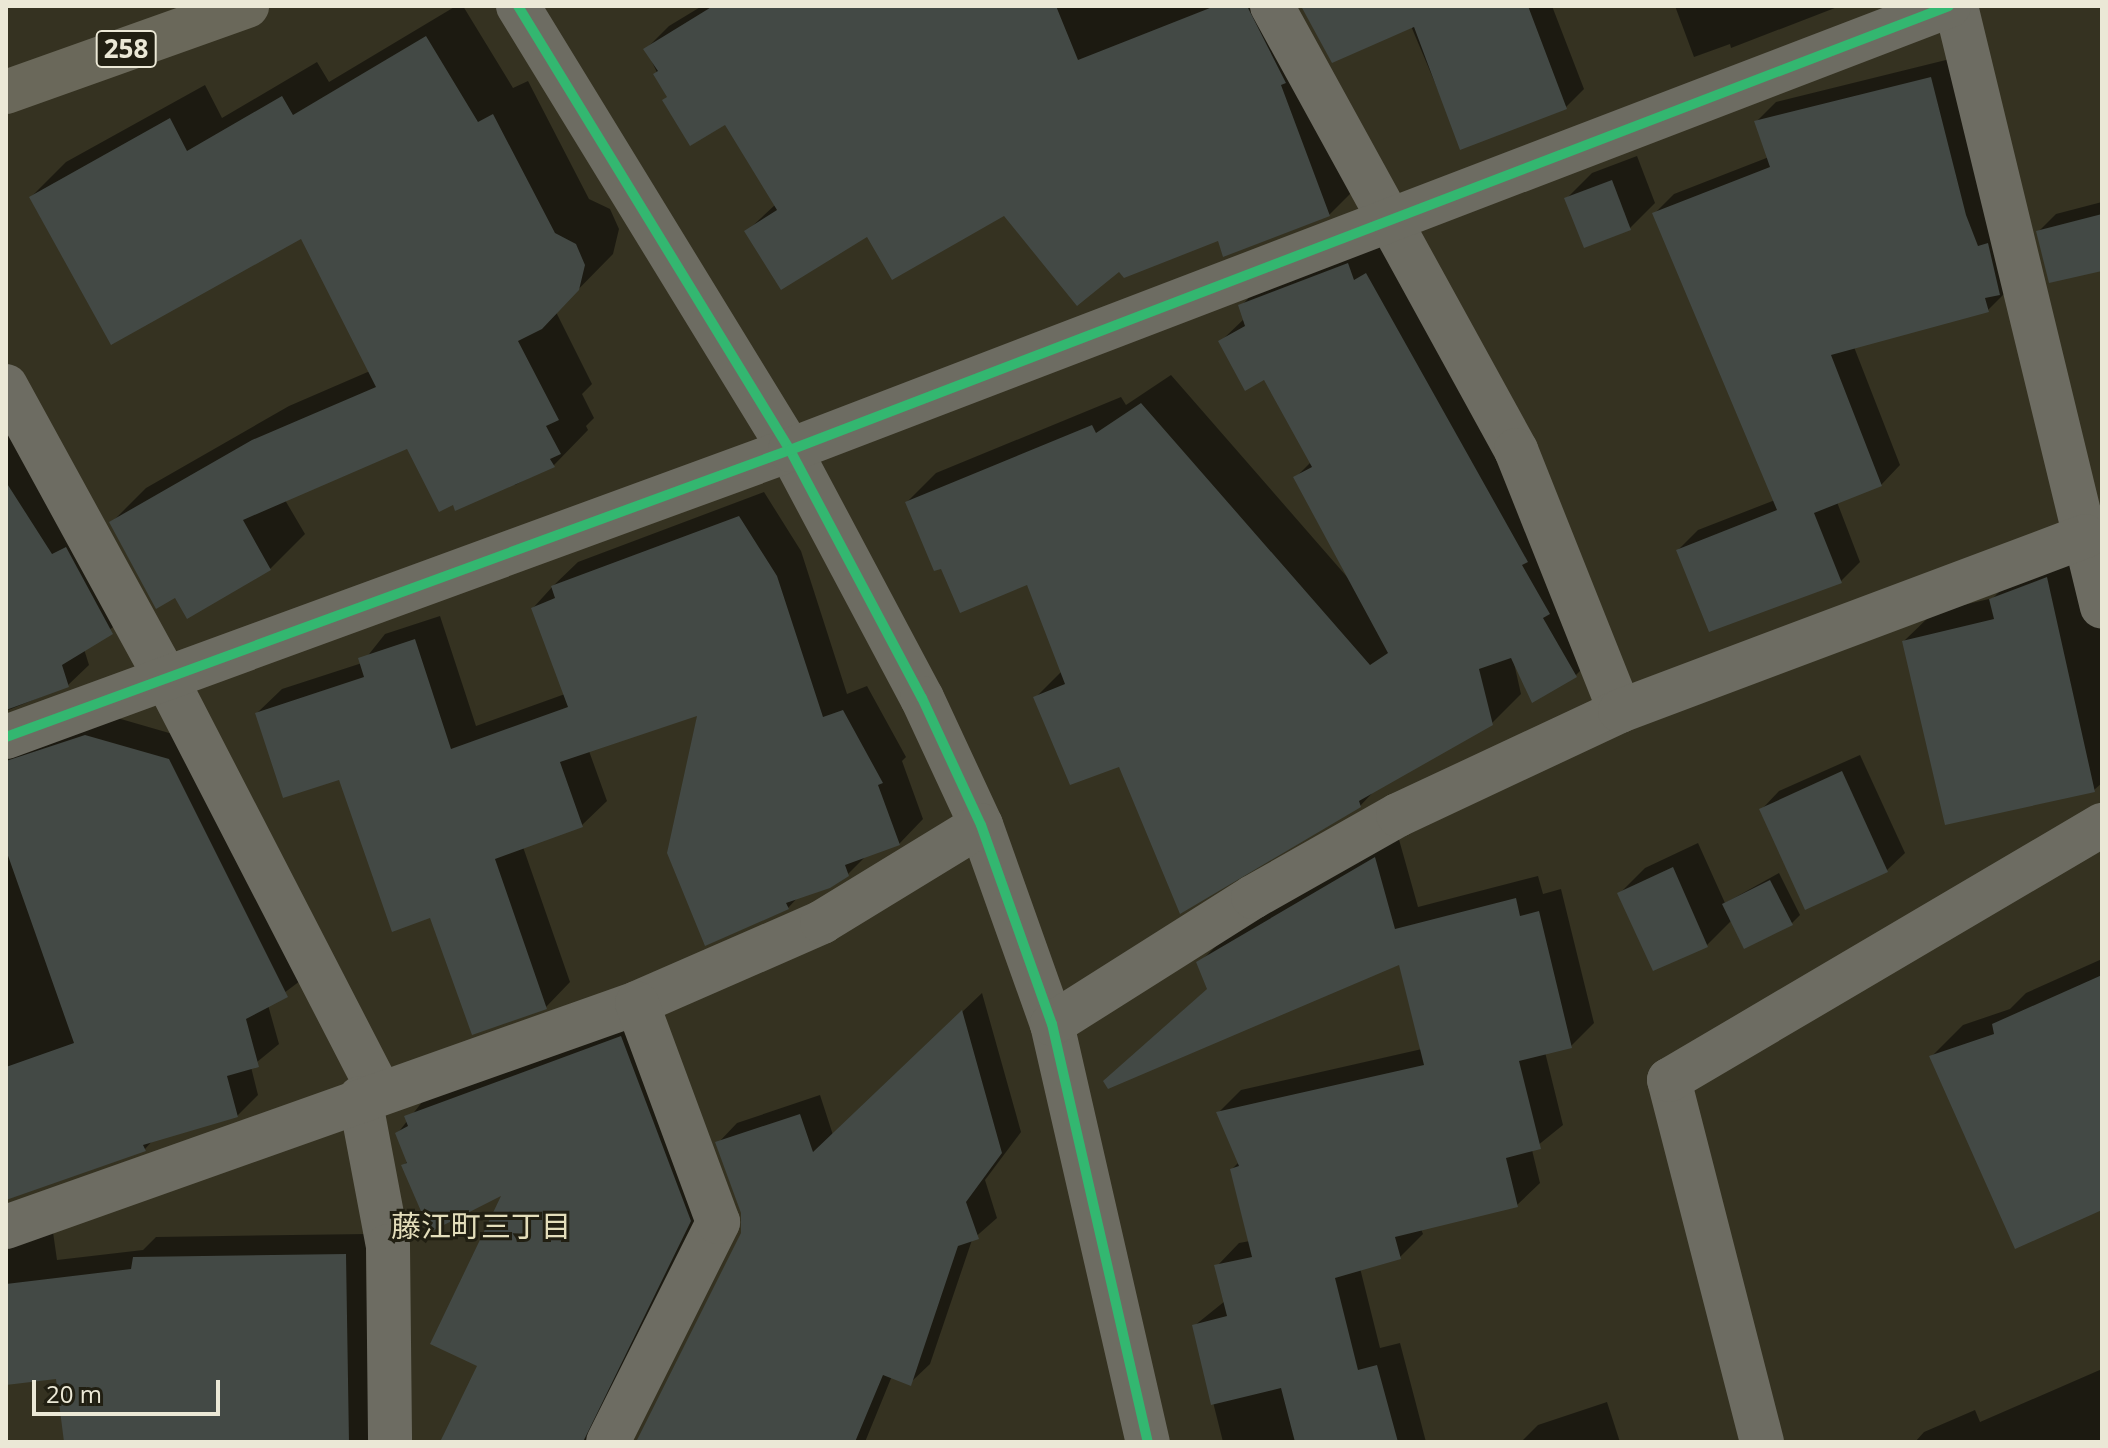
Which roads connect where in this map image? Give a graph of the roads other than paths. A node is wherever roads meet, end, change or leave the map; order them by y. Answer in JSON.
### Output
{"nodes":[{"id":1,"x":247,"y":6,"type":"edge"},
{"id":2,"x":518,"y":6,"type":"edge"},
{"id":3,"x":1272,"y":6,"type":"edge"},
{"id":4,"x":1949,"y":6,"type":"edge"},
{"id":5,"x":1956,"y":6,"type":"edge"},
{"id":6,"x":6,"y":92,"type":"edge"},
{"id":7,"x":1394,"y":222,"type":"junction"},
{"id":8,"x":6,"y":386,"type":"edge"},
{"id":9,"x":790,"y":450,"type":"junction"},
{"id":10,"x":2085,"y":536,"type":"junction"},
{"id":11,"x":2102,"y":607,"type":"edge"},
{"id":12,"x":167,"y":680,"type":"junction"},
{"id":13,"x":1620,"y":711,"type":"junction"},
{"id":14,"x":6,"y":737,"type":"edge"},
{"id":15,"x":981,"y":825,"type":"junction"},
{"id":16,"x":2102,"y":825,"type":"edge"},
{"id":17,"x":637,"y":1003,"type":"junction"},
{"id":18,"x":1052,"y":1024,"type":"junction"},
{"id":19,"x":370,"y":1094,"type":"junction"},
{"id":20,"x":6,"y":1227,"type":"edge"},
{"id":21,"x":390,"y":1442,"type":"edge"},
{"id":22,"x":608,"y":1442,"type":"edge"},
{"id":23,"x":1148,"y":1442,"type":"edge"},
{"id":24,"x":1762,"y":1442,"type":"edge"}],
"edges":[{"from":1,"to":6,"type":"highway","number":"258"},
{"from":2,"to":9,"type":"street"},
{"from":3,"to":7,"type":"street"},
{"from":4,"to":7,"type":"street"},
{"from":5,"to":10,"type":"street"},
{"from":7,"to":9,"type":"street"},
{"from":7,"to":13,"type":"street"},
{"from":8,"to":12,"type":"street"},
{"from":9,"to":12,"type":"street"},
{"from":9,"to":15,"type":"street"},
{"from":10,"to":11,"type":"street"},
{"from":10,"to":13,"type":"street"},
{"from":12,"to":14,"type":"street"},
{"from":12,"to":19,"type":"street"},
{"from":13,"to":18,"type":"street"},
{"from":15,"to":17,"type":"street"},
{"from":15,"to":18,"type":"street"},
{"from":16,"to":24,"type":"street"},
{"from":17,"to":19,"type":"street"},
{"from":17,"to":22,"type":"street"},
{"from":18,"to":23,"type":"street"},
{"from":19,"to":20,"type":"street"},
{"from":19,"to":21,"type":"street"}]}
